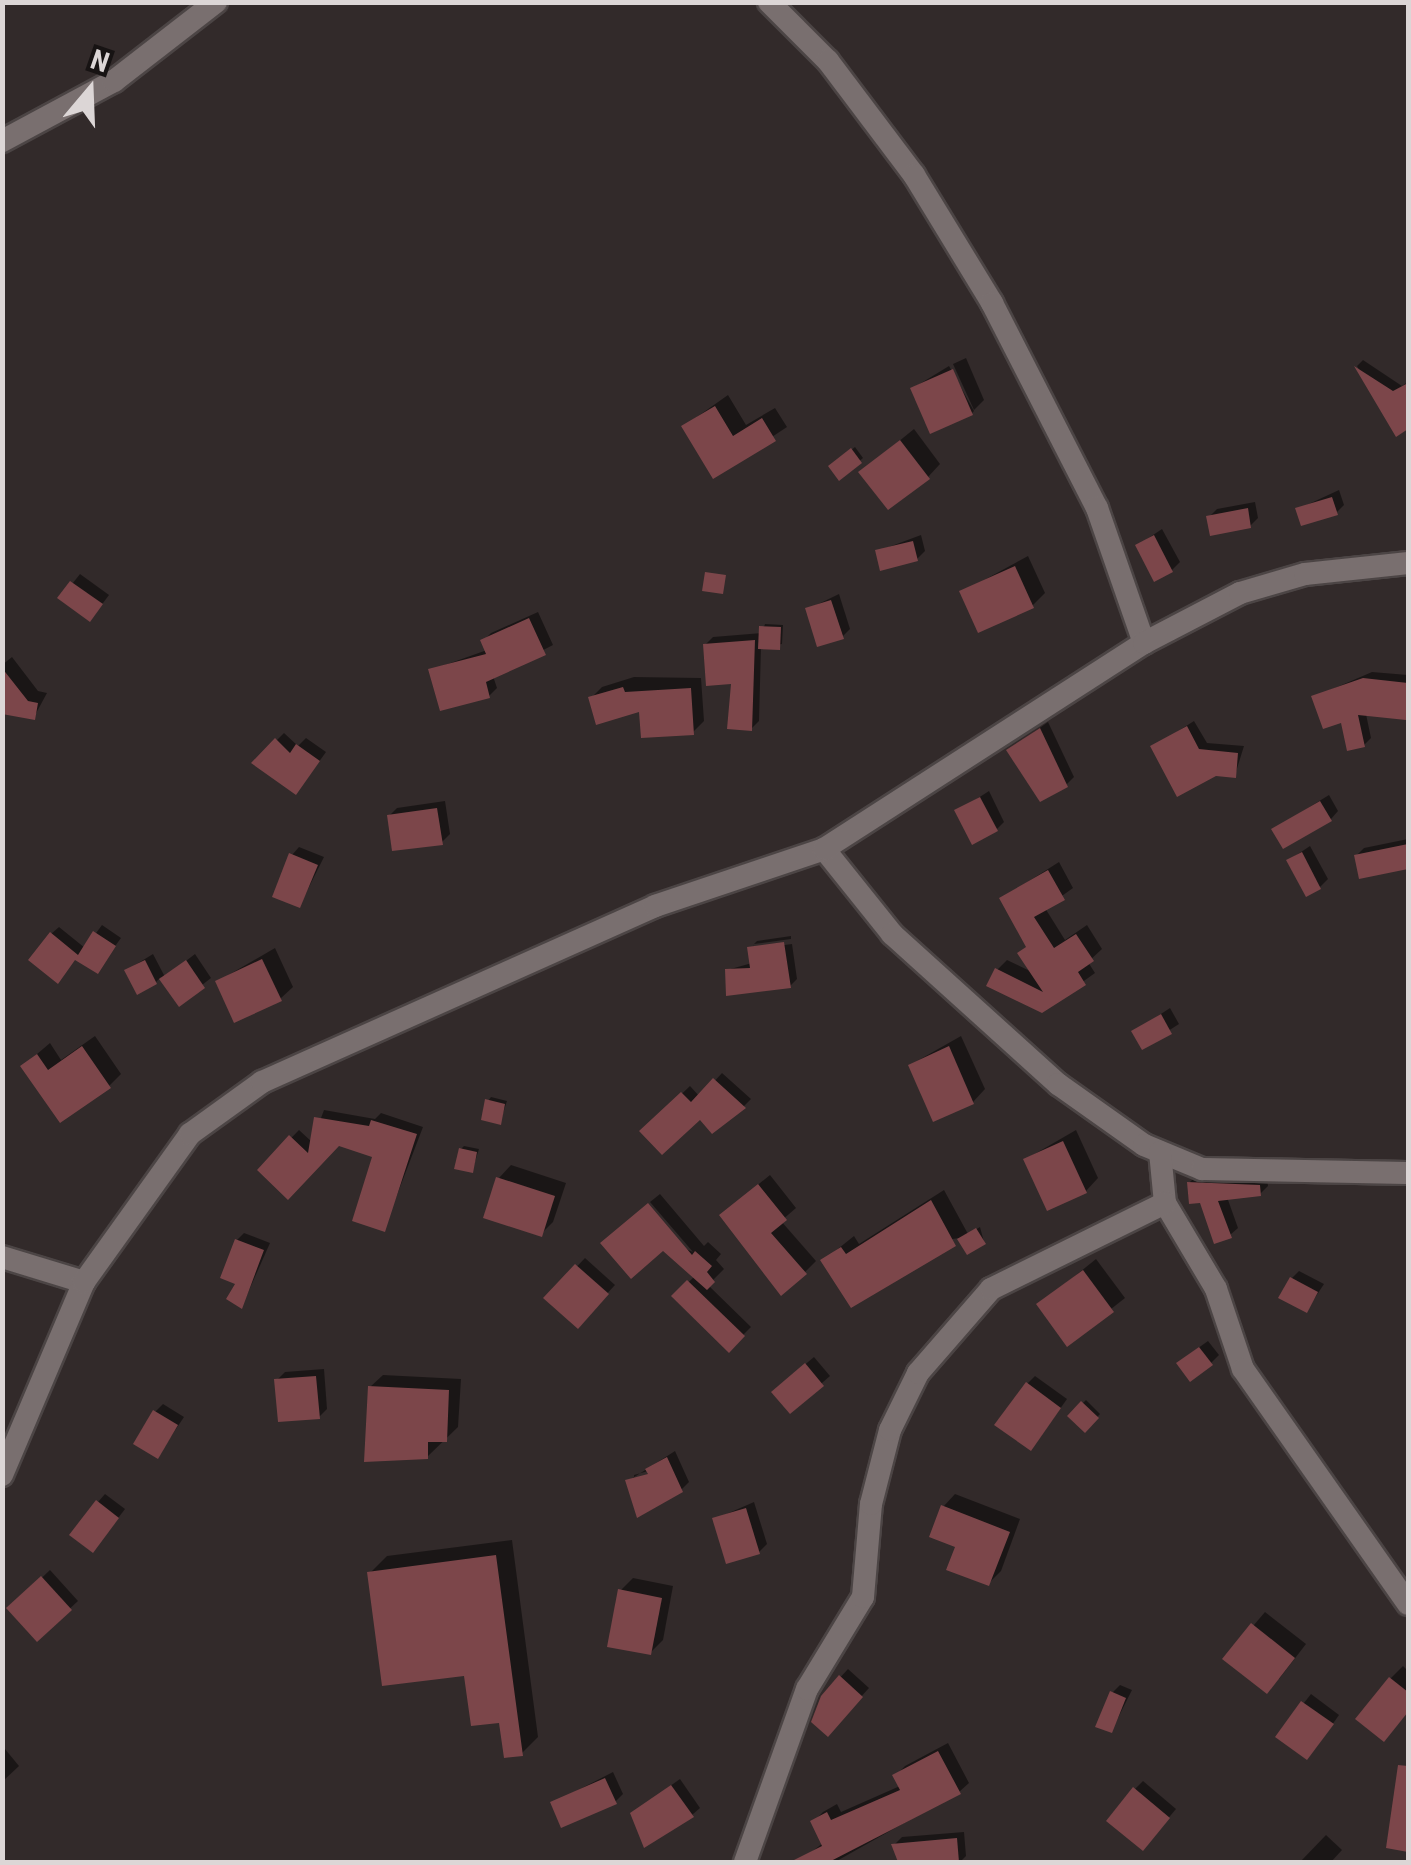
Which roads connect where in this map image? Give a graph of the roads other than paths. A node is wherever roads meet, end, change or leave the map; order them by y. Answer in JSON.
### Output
{"nodes":[{"id":1,"x":216,"y":2,"type":"edge"},
{"id":2,"x":769,"y":2,"type":"edge"},
{"id":3,"x":2,"y":141,"type":"edge"},
{"id":4,"x":1408,"y":563,"type":"edge"},
{"id":5,"x":1144,"y":643,"type":"junction"},
{"id":6,"x":824,"y":849,"type":"junction"},
{"id":7,"x":1160,"y":1152,"type":"junction"},
{"id":8,"x":1408,"y":1173,"type":"edge"},
{"id":9,"x":1165,"y":1203,"type":"junction"},
{"id":10,"x":2,"y":1257,"type":"edge"},
{"id":11,"x":84,"y":1282,"type":"junction"},
{"id":12,"x":2,"y":1475,"type":"edge"},
{"id":13,"x":1408,"y":1604,"type":"edge"},
{"id":14,"x":745,"y":1862,"type":"edge"}],
"edges":[{"from":1,"to":3,"type":"street"},
{"from":2,"to":5,"type":"street"},
{"from":4,"to":5,"type":"street"},
{"from":5,"to":6,"type":"street"},
{"from":6,"to":7,"type":"street"},
{"from":6,"to":11,"type":"street"},
{"from":7,"to":8,"type":"street"},
{"from":7,"to":9,"type":"street"},
{"from":9,"to":13,"type":"street"},
{"from":9,"to":14,"type":"street"},
{"from":10,"to":11,"type":"street"},
{"from":11,"to":12,"type":"street"}]}
